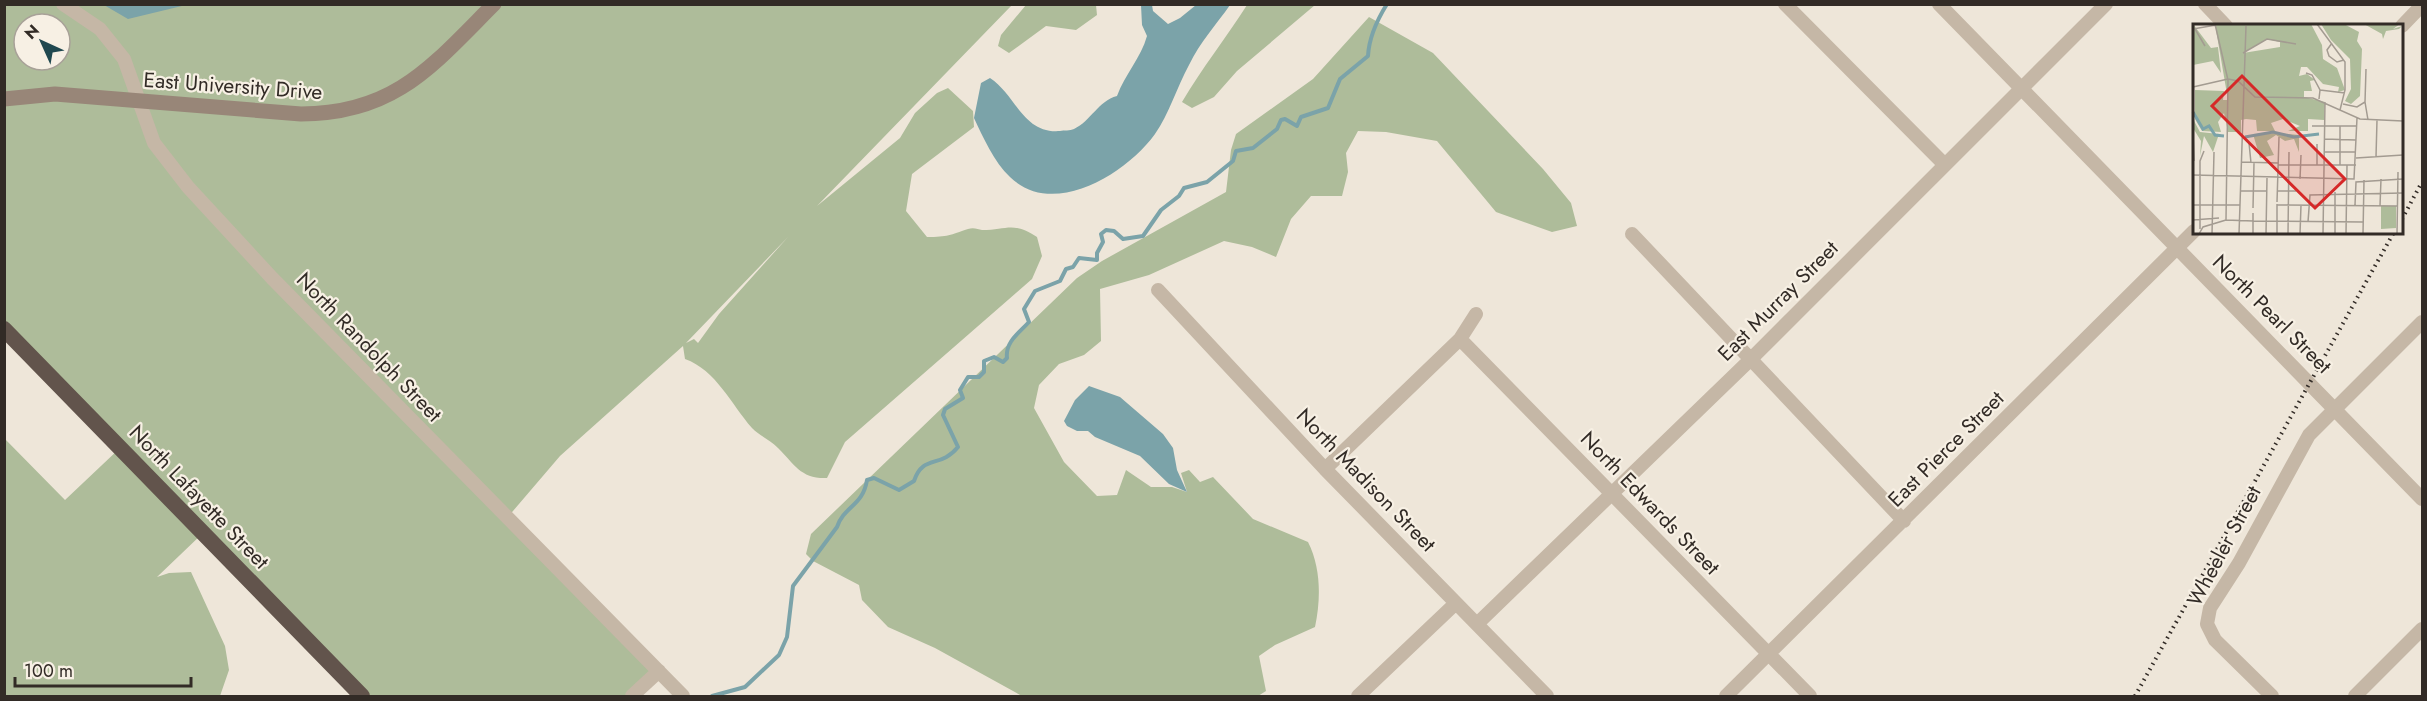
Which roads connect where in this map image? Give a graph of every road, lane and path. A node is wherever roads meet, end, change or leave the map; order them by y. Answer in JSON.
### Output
{"nodes":[{"id":1,"x":63,"y":4,"type":"edge"},
{"id":2,"x":494,"y":4,"type":"edge"},
{"id":3,"x":1785,"y":4,"type":"edge"},
{"id":4,"x":1939,"y":4,"type":"edge"},
{"id":5,"x":2106,"y":4,"type":"edge"},
{"id":6,"x":2205,"y":4,"type":"edge"},
{"id":7,"x":2422,"y":5,"type":"edge"},
{"id":8,"x":2224,"y":24,"type":"edge"},
{"id":9,"x":2403,"y":25,"type":"edge"},
{"id":10,"x":2022,"y":88,"type":"junction"},
{"id":11,"x":4,"y":99,"type":"edge"},
{"id":12,"x":139,"y":100,"type":"junction"},
{"id":13,"x":1944,"y":164,"type":"junction"},
{"id":14,"x":2193,"y":232,"type":"edge"},
{"id":15,"x":1632,"y":234,"type":"dead end"},
{"id":16,"x":2177,"y":248,"type":"junction"},
{"id":17,"x":1158,"y":290,"type":"dead end"},
{"id":18,"x":1476,"y":314,"type":"dead end"},
{"id":19,"x":2422,"y":322,"type":"edge"},
{"id":20,"x":4,"y":329,"type":"edge"},
{"id":21,"x":1460,"y":339,"type":"junction"},
{"id":22,"x":1751,"y":359,"type":"junction"},
{"id":23,"x":2336,"y":409,"type":"junction"},
{"id":24,"x":1325,"y":469,"type":"junction"},
{"id":25,"x":1611,"y":493,"type":"junction"},
{"id":26,"x":2422,"y":499,"type":"edge"},
{"id":27,"x":1904,"y":521,"type":"junction"},
{"id":28,"x":1456,"y":603,"type":"junction"},
{"id":29,"x":1478,"y":624,"type":"junction"},
{"id":30,"x":2422,"y":629,"type":"edge"},
{"id":31,"x":1769,"y":654,"type":"junction"},
{"id":32,"x":659,"y":671,"type":"junction"},
{"id":33,"x":362,"y":696,"type":"edge"},
{"id":34,"x":632,"y":696,"type":"edge"},
{"id":35,"x":683,"y":696,"type":"edge"},
{"id":36,"x":1358,"y":696,"type":"edge"},
{"id":37,"x":1547,"y":696,"type":"edge"},
{"id":38,"x":1726,"y":696,"type":"edge"},
{"id":39,"x":1810,"y":696,"type":"edge"},
{"id":40,"x":2272,"y":696,"type":"edge"},
{"id":41,"x":2355,"y":696,"type":"edge"}],
"edges":[{"from":1,"to":12,"type":"street","name":"North Randolph Street"},
{"from":2,"to":12,"type":"main road","name":"East University Drive"},
{"from":3,"to":13,"type":"street"},
{"from":4,"to":10,"type":"street","name":"North Pearl Street"},
{"from":5,"to":10,"type":"street","name":"East Murray Street"},
{"from":6,"to":8,"type":"street"},
{"from":7,"to":9,"type":"street"},
{"from":10,"to":13,"type":"street","name":"East Murray Street"},
{"from":10,"to":16,"type":"street","name":"North Pearl Street"},
{"from":11,"to":12,"type":"main road","name":"East University Drive"},
{"from":12,"to":32,"type":"street","name":"North Randolph Street"},
{"from":13,"to":22,"type":"street","name":"East Murray Street"},
{"from":14,"to":16,"type":"street","name":"East Pierce Street"},
{"from":15,"to":22,"type":"street"},
{"from":16,"to":23,"type":"street","name":"North Pearl Street"},
{"from":16,"to":27,"type":"street","name":"East Pierce Street"},
{"from":17,"to":24,"type":"street","name":"North Madison Street"},
{"from":18,"to":21,"type":"street"},
{"from":19,"to":23,"type":"street"},
{"from":20,"to":33,"type":"highway","name":"North Lafayette Street"},
{"from":21,"to":24,"type":"street"},
{"from":21,"to":25,"type":"street","name":"North Edwards Street"},
{"from":22,"to":25,"type":"street","name":"East Murray Street"},
{"from":22,"to":27,"type":"street"},
{"from":23,"to":26,"type":"street","name":"North Pearl Street"},
{"from":23,"to":40,"type":"street","name":"Wheeler Street"},
{"from":24,"to":28,"type":"street","name":"North Madison Street"},
{"from":25,"to":29,"type":"street","name":"East Murray Street"},
{"from":25,"to":31,"type":"street","name":"North Edwards Street"},
{"from":27,"to":31,"type":"street","name":"East Pierce Street"},
{"from":28,"to":29,"type":"street","name":"North Madison Street"},
{"from":28,"to":36,"type":"street"},
{"from":29,"to":37,"type":"street","name":"North Madison Street"},
{"from":30,"to":41,"type":"street"},
{"from":31,"to":38,"type":"street","name":"East Pierce Street"},
{"from":31,"to":39,"type":"street","name":"North Edwards Street"},
{"from":32,"to":34,"type":"street"},
{"from":32,"to":35,"type":"street","name":"North Randolph Street"}]}
